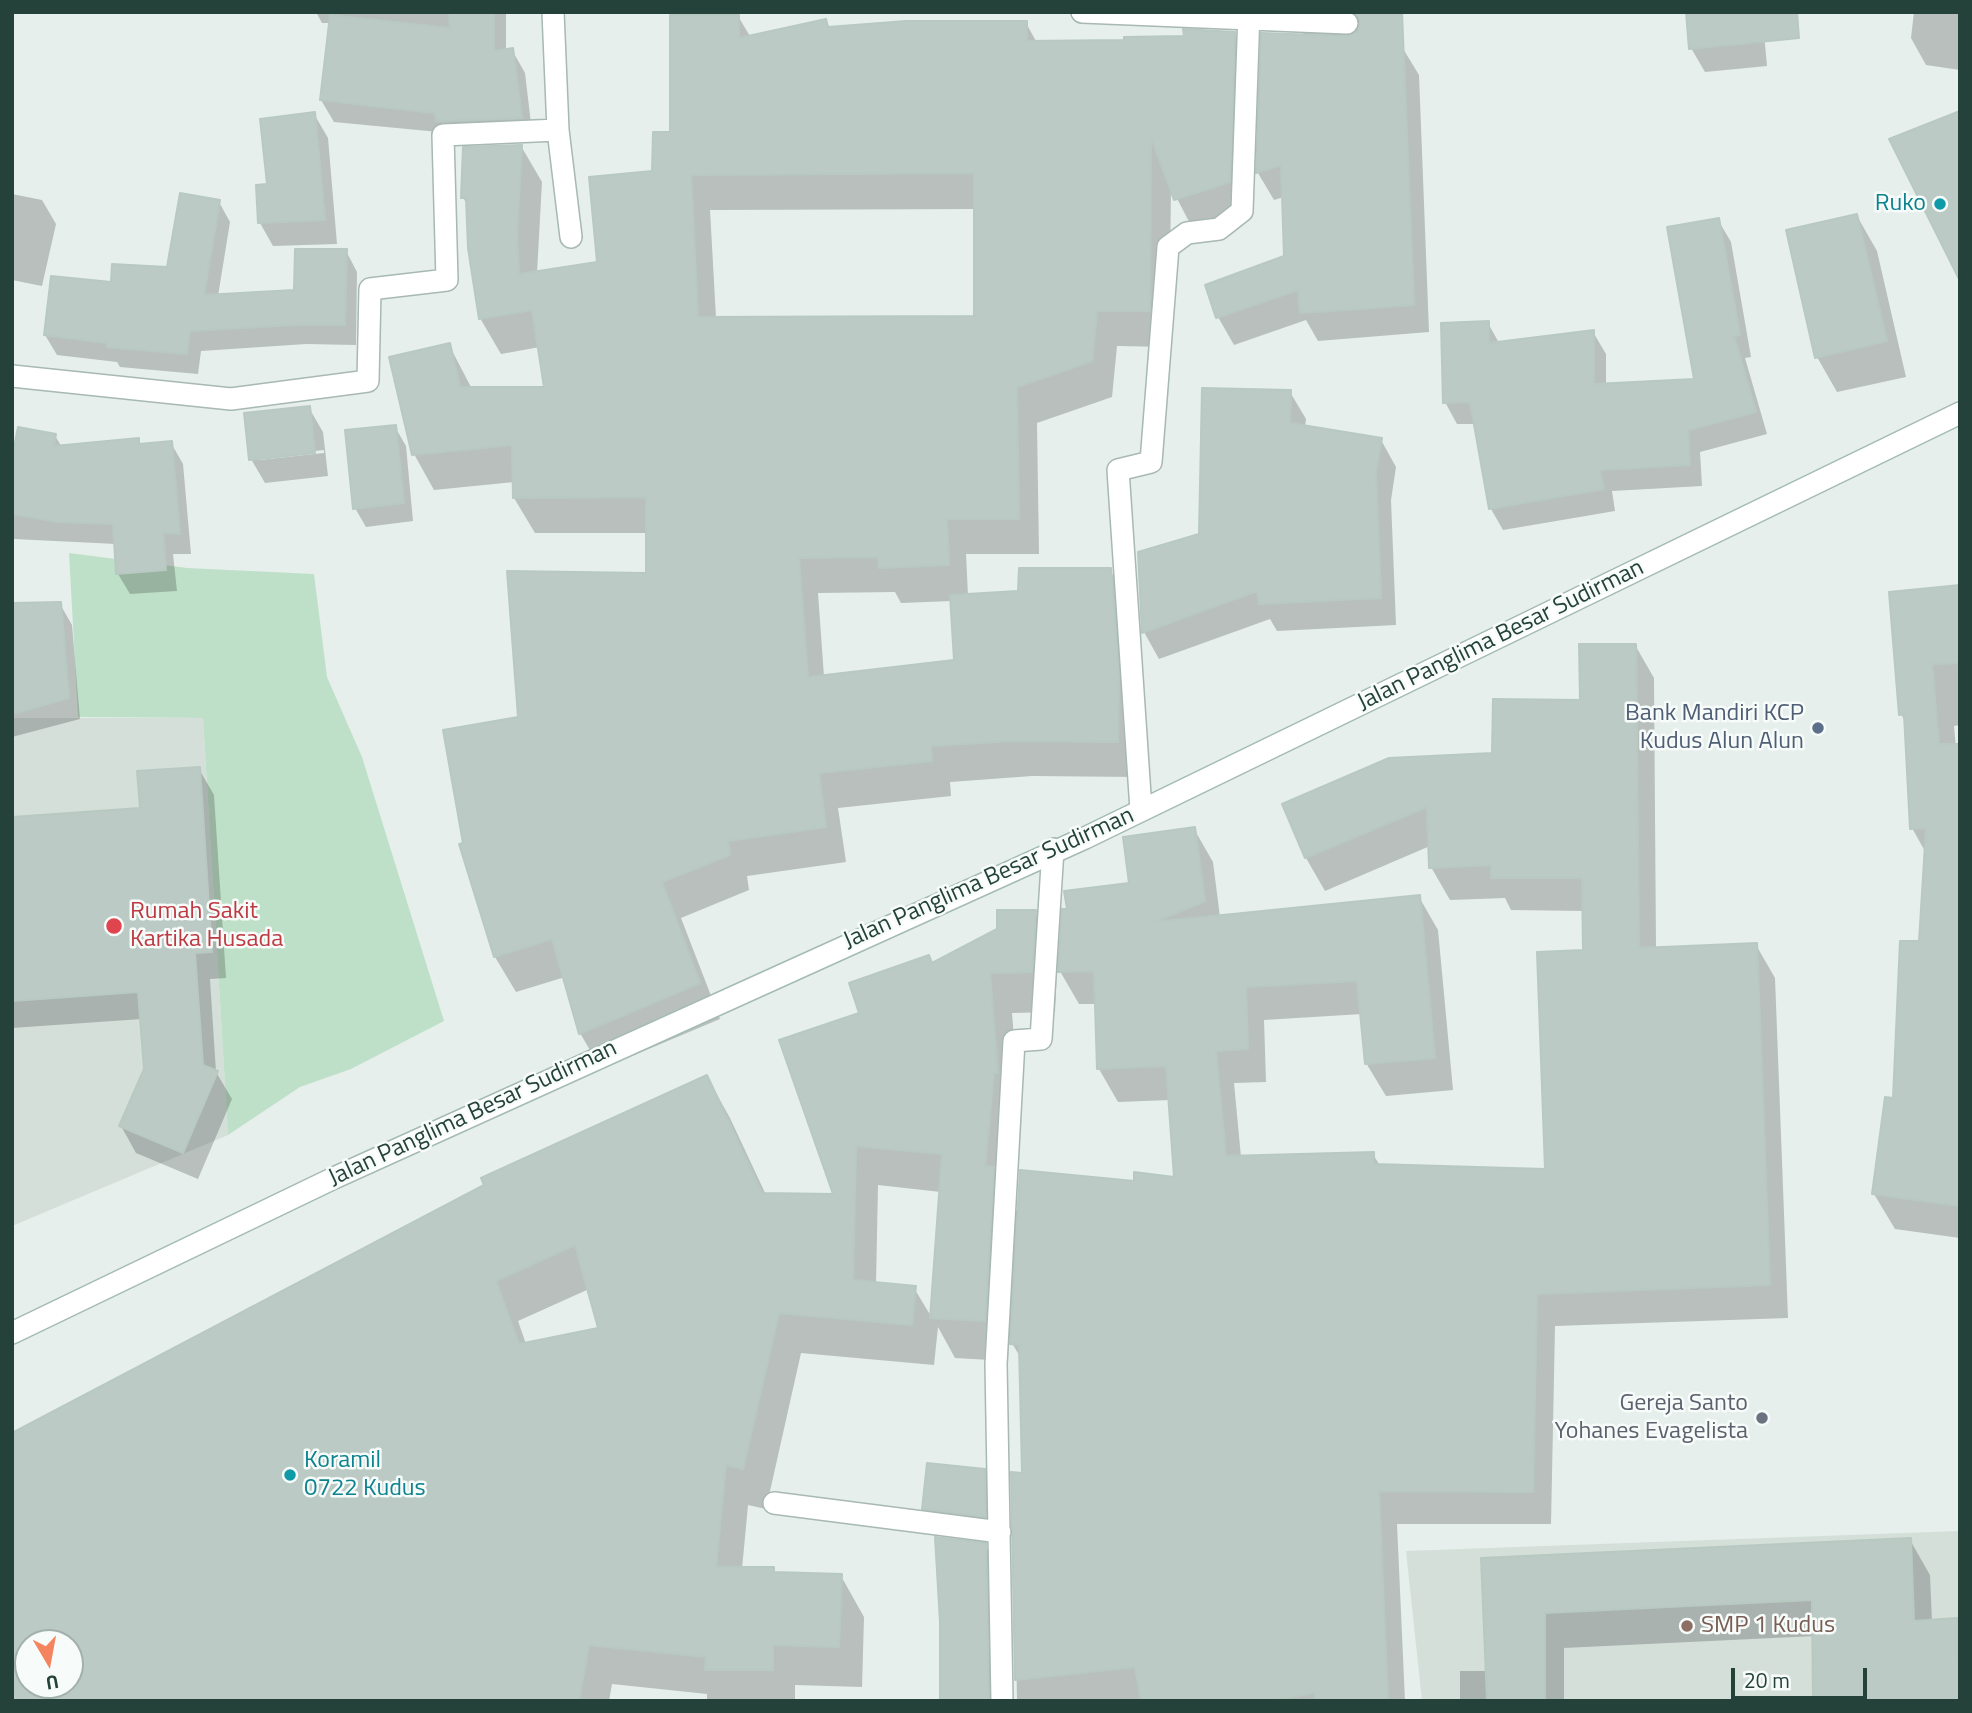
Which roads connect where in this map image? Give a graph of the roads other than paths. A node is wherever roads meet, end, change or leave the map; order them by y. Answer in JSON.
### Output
{"nodes":[{"id":1,"x":553,"y":12,"type":"edge"},
{"id":2,"x":1082,"y":12,"type":"edge"},
{"id":3,"x":1249,"y":15,"type":"edge"},
{"id":4,"x":1347,"y":23,"type":"dead end"},
{"id":5,"x":558,"y":130,"type":"junction"},
{"id":6,"x":571,"y":237,"type":"dead end"},
{"id":7,"x":12,"y":376,"type":"edge"},
{"id":8,"x":1960,"y":413,"type":"edge"},
{"id":9,"x":1142,"y":810,"type":"junction"},
{"id":10,"x":1053,"y":849,"type":"junction"},
{"id":11,"x":12,"y":1333,"type":"edge"},
{"id":12,"x":774,"y":1503,"type":"dead end"},
{"id":13,"x":1000,"y":1532,"type":"junction"},
{"id":14,"x":1002,"y":1701,"type":"edge"}],
"edges":[{"from":1,"to":5,"type":"street"},
{"from":2,"to":3,"type":"street"},
{"from":3,"to":4,"type":"street"},
{"from":3,"to":9,"type":"street"},
{"from":5,"to":6,"type":"street"},
{"from":5,"to":7,"type":"street"},
{"from":8,"to":9,"type":"street","name":"Jalan Panglima Besar Sudirman"},
{"from":9,"to":10,"type":"street","name":"Jalan Panglima Besar Sudirman"},
{"from":10,"to":11,"type":"street","name":"Jalan Panglima Besar Sudirman"},
{"from":10,"to":13,"type":"street"},
{"from":12,"to":13,"type":"street"},
{"from":13,"to":14,"type":"street"}]}
